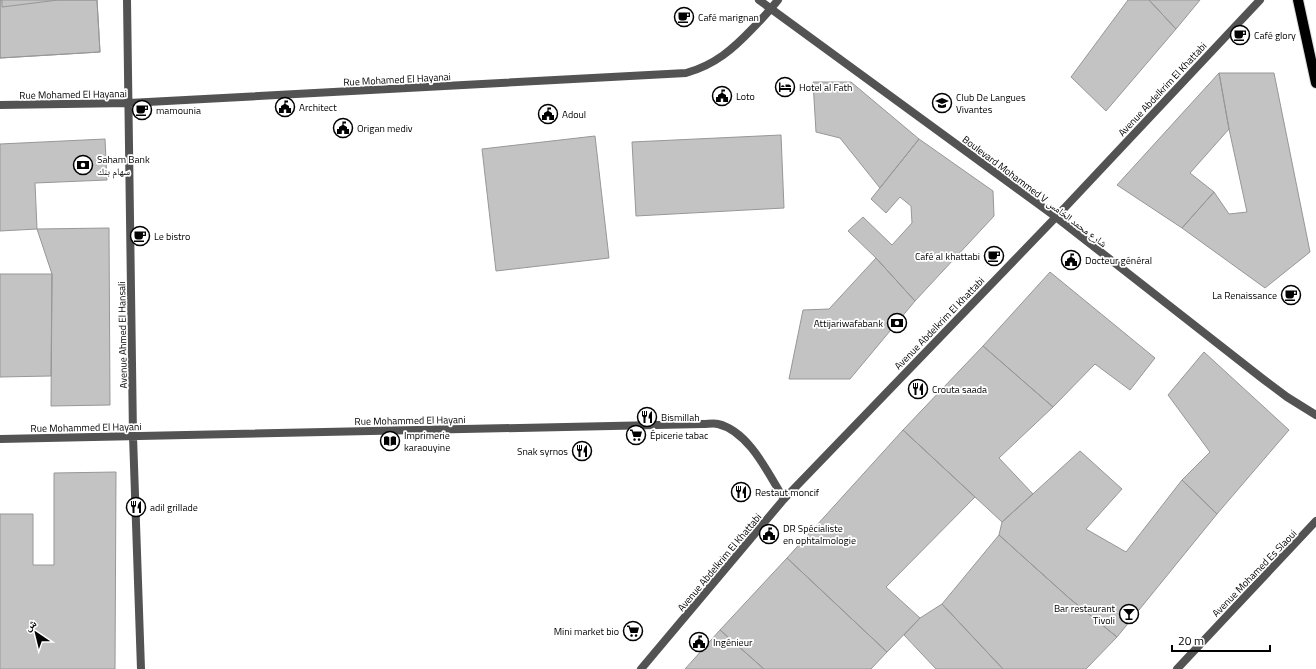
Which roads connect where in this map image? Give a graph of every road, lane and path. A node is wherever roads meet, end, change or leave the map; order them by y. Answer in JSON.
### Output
{"nodes":[{"id":1,"x":127,"y":0,"type":"edge"},
{"id":2,"x":759,"y":0,"type":"edge"},
{"id":3,"x":778,"y":0,"type":"edge"},
{"id":4,"x":1260,"y":0,"type":"edge"},
{"id":5,"x":1298,"y":0,"type":"edge"},
{"id":6,"x":771,"y":9,"type":"junction"},
{"id":7,"x":1316,"y":83,"type":"edge"},
{"id":8,"x":129,"y":103,"type":"junction"},
{"id":9,"x":0,"y":105,"type":"edge"},
{"id":10,"x":1056,"y":216,"type":"junction"},
{"id":11,"x":1316,"y":415,"type":"edge"},
{"id":12,"x":133,"y":436,"type":"junction"},
{"id":13,"x":0,"y":439,"type":"edge"},
{"id":14,"x":784,"y":499,"type":"junction"},
{"id":15,"x":1315,"y":524,"type":"edge"},
{"id":16,"x":141,"y":669,"type":"edge"},
{"id":17,"x":642,"y":669,"type":"edge"},
{"id":18,"x":1177,"y":669,"type":"edge"}],
"edges":[{"from":1,"to":8,"type":"street","name":"Avenue Ahmed El Hansali"},
{"from":2,"to":6,"type":"street","name":"Boulevard Mohammed V شارع محمد الخامس"},
{"from":3,"to":6,"type":"street","name":"Rue Mohamed El Hayanai"},
{"from":4,"to":10,"type":"street","name":"Avenue Abdelkrim El Khattabi"},
{"from":5,"to":7,"type":"main road"},
{"from":6,"to":8,"type":"street","name":"Rue Mohamed El Hayanai"},
{"from":6,"to":10,"type":"street","name":"Boulevard Mohammed V شارع محمد الخامس"},
{"from":8,"to":9,"type":"street","name":"Rue Mohamed El Hayanai"},
{"from":8,"to":12,"type":"street","name":"Avenue Ahmed El Hansali"},
{"from":10,"to":11,"type":"street","name":"Boulevard Mohammed V شارع محمد الخامس"},
{"from":10,"to":14,"type":"street","name":"Avenue Abdelkrim El Khattabi"},
{"from":12,"to":13,"type":"street","name":"Rue Mohammed El Hayani"},
{"from":12,"to":14,"type":"street","name":"Rue Mohammed El Hayani"},
{"from":12,"to":16,"type":"street","name":"Avenue Ahmed El Hansali"},
{"from":14,"to":17,"type":"street","name":"Avenue Abdelkrim El Khattabi"},
{"from":15,"to":18,"type":"street","name":"Avenue Mohamed Es Slaoui"}]}
